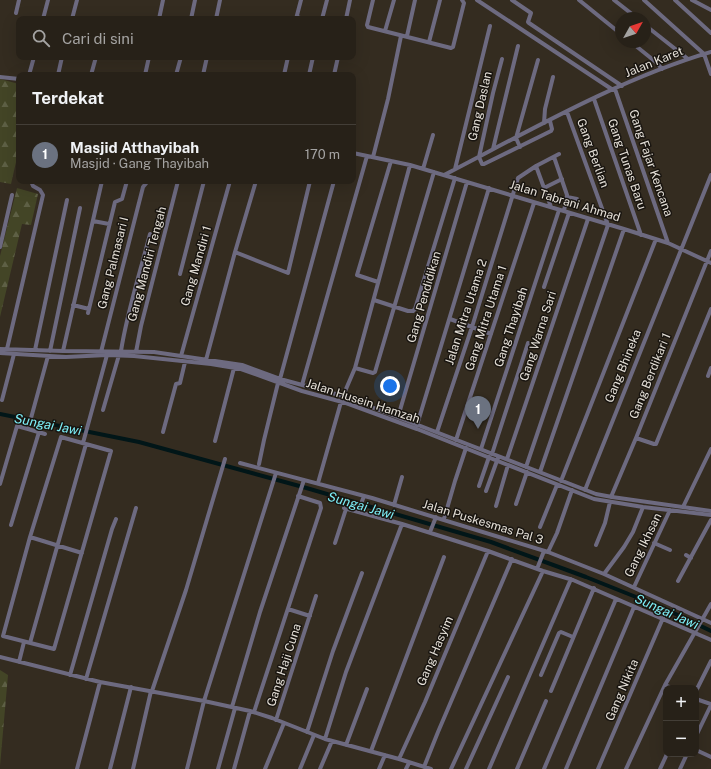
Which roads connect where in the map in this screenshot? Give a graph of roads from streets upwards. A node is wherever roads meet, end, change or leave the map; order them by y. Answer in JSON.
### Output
{"nodes":[{"id":1,"x":19,"y":0,"type":"edge"},
{"id":2,"x":48,"y":0,"type":"edge"},
{"id":3,"x":77,"y":0,"type":"edge"},
{"id":4,"x":164,"y":0,"type":"edge"},
{"id":5,"x":195,"y":0,"type":"edge"},
{"id":6,"x":220,"y":0,"type":"edge"},
{"id":7,"x":301,"y":0,"type":"edge"},
{"id":8,"x":327,"y":0,"type":"edge"},
{"id":9,"x":350,"y":0,"type":"edge"},
{"id":10,"x":373,"y":0,"type":"edge"},
{"id":11,"x":394,"y":0,"type":"edge"},
{"id":12,"x":415,"y":0,"type":"edge"},
{"id":13,"x":440,"y":0,"type":"edge"},
{"id":14,"x":462,"y":0,"type":"edge"},
{"id":15,"x":477,"y":0,"type":"edge"},
{"id":16,"x":512,"y":0,"type":"edge"},
{"id":17,"x":579,"y":0,"type":"edge"},
{"id":18,"x":614,"y":0,"type":"edge"},
{"id":19,"x":644,"y":0,"type":"edge"},
{"id":20,"x":675,"y":0,"type":"edge"},
{"id":21,"x":692,"y":0,"type":"edge"},
{"id":22,"x":711,"y":10,"type":"edge"},
{"id":23,"x":629,"y":12,"type":"edge"},
{"id":24,"x":16,"y":13,"type":"dead end"},
{"id":25,"x":44,"y":16,"type":"edge"},
{"id":26,"x":73,"y":16,"type":"edge"},
{"id":27,"x":160,"y":16,"type":"edge"},
{"id":28,"x":192,"y":16,"type":"edge"},
{"id":29,"x":217,"y":16,"type":"edge"},
{"id":30,"x":297,"y":16,"type":"edge"},
{"id":31,"x":323,"y":16,"type":"edge"},
{"id":32,"x":347,"y":16,"type":"edge"},
{"id":33,"x":490,"y":26,"type":"dead end"},
{"id":34,"x":615,"y":29,"type":"edge"},
{"id":35,"x":651,"y":30,"type":"edge"},
{"id":36,"x":385,"y":31,"type":"junction"},
{"id":37,"x":711,"y":33,"type":"edge"},
{"id":38,"x":402,"y":36,"type":"junction"},
{"id":39,"x":407,"y":36,"type":"junction"},
{"id":40,"x":429,"y":42,"type":"junction"},
{"id":41,"x":518,"y":46,"type":"dead end"},
{"id":42,"x":639,"y":48,"type":"edge"},
{"id":43,"x":711,"y":52,"type":"edge"},
{"id":44,"x":704,"y":54,"type":"junction"},
{"id":45,"x":502,"y":59,"type":"dead end"},
{"id":46,"x":688,"y":59,"type":"junction"},
{"id":47,"x":33,"y":60,"type":"edge"},
{"id":48,"x":61,"y":60,"type":"edge"},
{"id":49,"x":95,"y":60,"type":"edge"},
{"id":50,"x":148,"y":60,"type":"edge"},
{"id":51,"x":180,"y":60,"type":"edge"},
{"id":52,"x":206,"y":60,"type":"edge"},
{"id":53,"x":287,"y":60,"type":"edge"},
{"id":54,"x":312,"y":60,"type":"edge"},
{"id":55,"x":337,"y":60,"type":"edge"},
{"id":56,"x":538,"y":60,"type":"dead end"},
{"id":57,"x":662,"y":69,"type":"junction"},
{"id":58,"x":30,"y":72,"type":"edge"},
{"id":59,"x":59,"y":72,"type":"edge"},
{"id":60,"x":92,"y":72,"type":"edge"},
{"id":61,"x":146,"y":72,"type":"edge"},
{"id":62,"x":177,"y":72,"type":"edge"},
{"id":63,"x":204,"y":72,"type":"edge"},
{"id":64,"x":285,"y":72,"type":"edge"},
{"id":65,"x":309,"y":72,"type":"edge"},
{"id":66,"x":335,"y":72,"type":"edge"},
{"id":67,"x":711,"y":74,"type":"edge"},
{"id":68,"x":0,"y":77,"type":"edge"},
{"id":69,"x":553,"y":77,"type":"dead end"},
{"id":70,"x":16,"y":79,"type":"edge"},
{"id":71,"x":622,"y":86,"type":"junction"},
{"id":72,"x":614,"y":90,"type":"junction"},
{"id":73,"x":594,"y":99,"type":"junction"},
{"id":74,"x":568,"y":112,"type":"junction"},
{"id":75,"x":550,"y":121,"type":"junction"},
{"id":76,"x":544,"y":123,"type":"junction"},
{"id":77,"x":433,"y":135,"type":"dead end"},
{"id":78,"x":516,"y":138,"type":"junction"},
{"id":79,"x":500,"y":146,"type":"junction"},
{"id":80,"x":520,"y":146,"type":"junction"},
{"id":81,"x":494,"y":149,"type":"junction"},
{"id":82,"x":356,"y":154,"type":"edge"},
{"id":83,"x":559,"y":154,"type":"dead end"},
{"id":84,"x":504,"y":155,"type":"junction"},
{"id":85,"x":367,"y":156,"type":"junction"},
{"id":86,"x":373,"y":157,"type":"junction"},
{"id":87,"x":478,"y":157,"type":"junction"},
{"id":88,"x":554,"y":157,"type":"junction"},
{"id":89,"x":391,"y":161,"type":"junction"},
{"id":90,"x":410,"y":165,"type":"junction"},
{"id":91,"x":536,"y":166,"type":"junction"},
{"id":92,"x":423,"y":169,"type":"junction"},
{"id":93,"x":455,"y":169,"type":"junction"},
{"id":94,"x":434,"y":172,"type":"junction"},
{"id":95,"x":444,"y":175,"type":"junction"},
{"id":96,"x":711,"y":175,"type":"edge"},
{"id":97,"x":455,"y":178,"type":"junction"},
{"id":98,"x":562,"y":180,"type":"junction"},
{"id":99,"x":467,"y":182,"type":"junction"},
{"id":100,"x":32,"y":184,"type":"edge"},
{"id":101,"x":101,"y":184,"type":"edge"},
{"id":102,"x":126,"y":184,"type":"edge"},
{"id":103,"x":145,"y":184,"type":"edge"},
{"id":104,"x":177,"y":184,"type":"edge"},
{"id":105,"x":203,"y":184,"type":"edge"},
{"id":106,"x":229,"y":184,"type":"edge"},
{"id":107,"x":255,"y":184,"type":"edge"},
{"id":108,"x":309,"y":184,"type":"edge"},
{"id":109,"x":333,"y":184,"type":"edge"},
{"id":110,"x":489,"y":188,"type":"junction"},
{"id":111,"x":544,"y":188,"type":"junction"},
{"id":112,"x":12,"y":195,"type":"dead end"},
{"id":113,"x":512,"y":197,"type":"junction"},
{"id":114,"x":567,"y":197,"type":"junction"},
{"id":115,"x":577,"y":199,"type":"dead end"},
{"id":116,"x":67,"y":200,"type":"dead end"},
{"id":117,"x":534,"y":203,"type":"junction"},
{"id":118,"x":80,"y":208,"type":"dead end"},
{"id":119,"x":551,"y":208,"type":"junction"},
{"id":120,"x":561,"y":210,"type":"junction"},
{"id":121,"x":569,"y":213,"type":"junction"},
{"id":122,"x":588,"y":219,"type":"junction"},
{"id":123,"x":93,"y":221,"type":"junction"},
{"id":124,"x":109,"y":224,"type":"junction"},
{"id":125,"x":608,"y":225,"type":"junction"},
{"id":126,"x":624,"y":229,"type":"junction"},
{"id":127,"x":150,"y":234,"type":"dead end"},
{"id":128,"x":642,"y":235,"type":"junction"},
{"id":129,"x":656,"y":239,"type":"junction"},
{"id":130,"x":668,"y":243,"type":"junction"},
{"id":131,"x":0,"y":246,"type":"edge"},
{"id":132,"x":681,"y":249,"type":"junction"},
{"id":133,"x":711,"y":251,"type":"edge"},
{"id":134,"x":235,"y":252,"type":"junction"},
{"id":135,"x":709,"y":262,"type":"edge"},
{"id":136,"x":180,"y":274,"type":"dead end"},
{"id":137,"x":378,"y":282,"type":"junction"},
{"id":138,"x":544,"y":287,"type":"dead end"},
{"id":139,"x":374,"y":300,"type":"junction"},
{"id":140,"x":73,"y":305,"type":"junction"},
{"id":141,"x":394,"y":305,"type":"junction"},
{"id":142,"x":711,"y":309,"type":"edge"},
{"id":143,"x":450,"y":319,"type":"junction"},
{"id":144,"x":472,"y":327,"type":"junction"},
{"id":145,"x":492,"y":334,"type":"junction"},
{"id":146,"x":528,"y":343,"type":"dead end"},
{"id":147,"x":0,"y":349,"type":"edge"},
{"id":148,"x":7,"y":350,"type":"junction"},
{"id":149,"x":34,"y":350,"type":"junction"},
{"id":150,"x":50,"y":351,"type":"junction"},
{"id":151,"x":63,"y":352,"type":"junction"},
{"id":152,"x":101,"y":352,"type":"junction"},
{"id":153,"x":136,"y":352,"type":"junction"},
{"id":154,"x":0,"y":353,"type":"edge"},
{"id":155,"x":120,"y":353,"type":"junction"},
{"id":156,"x":14,"y":354,"type":"junction"},
{"id":157,"x":68,"y":354,"type":"junction"},
{"id":158,"x":107,"y":355,"type":"junction"},
{"id":159,"x":48,"y":356,"type":"junction"},
{"id":160,"x":181,"y":356,"type":"junction"},
{"id":161,"x":206,"y":360,"type":"junction"},
{"id":162,"x":198,"y":361,"type":"junction"},
{"id":163,"x":185,"y":362,"type":"junction"},
{"id":164,"x":234,"y":368,"type":"junction"},
{"id":165,"x":355,"y":368,"type":"junction"},
{"id":166,"x":711,"y":368,"type":"edge"},
{"id":167,"x":708,"y":376,"type":"dead end"},
{"id":168,"x":279,"y":381,"type":"junction"},
{"id":169,"x":302,"y":385,"type":"junction"},
{"id":170,"x":343,"y":396,"type":"junction"},
{"id":171,"x":2,"y":400,"type":"dead end"},
{"id":172,"x":341,"y":402,"type":"junction"},
{"id":173,"x":103,"y":410,"type":"dead end"},
{"id":174,"x":398,"y":417,"type":"junction"},
{"id":175,"x":408,"y":424,"type":"junction"},
{"id":176,"x":417,"y":425,"type":"junction"},
{"id":177,"x":29,"y":427,"type":"junction"},
{"id":178,"x":39,"y":432,"type":"junction"},
{"id":179,"x":163,"y":432,"type":"dead end"},
{"id":180,"x":437,"y":432,"type":"junction"},
{"id":181,"x":45,"y":434,"type":"dead end"},
{"id":182,"x":636,"y":438,"type":"junction"},
{"id":183,"x":456,"y":440,"type":"junction"},
{"id":184,"x":216,"y":441,"type":"dead end"},
{"id":185,"x":84,"y":443,"type":"junction"},
{"id":186,"x":466,"y":448,"type":"junction"},
{"id":187,"x":481,"y":449,"type":"junction"},
{"id":188,"x":711,"y":449,"type":"edge"},
{"id":189,"x":490,"y":455,"type":"junction"},
{"id":190,"x":498,"y":458,"type":"junction"},
{"id":191,"x":507,"y":459,"type":"junction"},
{"id":192,"x":224,"y":461,"type":"dead end"},
{"id":193,"x":240,"y":464,"type":"dead end"},
{"id":194,"x":260,"y":464,"type":"dead end"},
{"id":195,"x":508,"y":465,"type":"junction"},
{"id":196,"x":526,"y":467,"type":"junction"},
{"id":197,"x":527,"y":472,"type":"junction"},
{"id":198,"x":540,"y":472,"type":"junction"},
{"id":199,"x":275,"y":475,"type":"junction"},
{"id":200,"x":402,"y":477,"type":"dead end"},
{"id":201,"x":561,"y":481,"type":"junction"},
{"id":202,"x":303,"y":482,"type":"junction"},
{"id":203,"x":318,"y":483,"type":"junction"},
{"id":204,"x":0,"y":484,"type":"edge"},
{"id":205,"x":557,"y":484,"type":"junction"},
{"id":206,"x":479,"y":486,"type":"dead end"},
{"id":207,"x":572,"y":490,"type":"junction"},
{"id":208,"x":585,"y":490,"type":"junction"},
{"id":209,"x":486,"y":492,"type":"dead end"},
{"id":210,"x":299,"y":495,"type":"junction"},
{"id":211,"x":364,"y":496,"type":"junction"},
{"id":212,"x":611,"y":497,"type":"junction"},
{"id":213,"x":610,"y":502,"type":"junction"},
{"id":214,"x":516,"y":504,"type":"dead end"},
{"id":215,"x":394,"y":505,"type":"junction"},
{"id":216,"x":496,"y":506,"type":"dead end"},
{"id":217,"x":643,"y":507,"type":"junction"},
{"id":218,"x":682,"y":507,"type":"junction"},
{"id":219,"x":136,"y":508,"type":"dead end"},
{"id":220,"x":670,"y":510,"type":"junction"},
{"id":221,"x":359,"y":511,"type":"junction"},
{"id":222,"x":711,"y":511,"type":"edge"},
{"id":223,"x":711,"y":515,"type":"edge"},
{"id":224,"x":116,"y":519,"type":"dead end"},
{"id":225,"x":435,"y":519,"type":"junction"},
{"id":226,"x":444,"y":519,"type":"junction"},
{"id":227,"x":711,"y":520,"type":"edge"},
{"id":228,"x":402,"y":524,"type":"junction"},
{"id":229,"x":10,"y":525,"type":"dead end"},
{"id":230,"x":540,"y":527,"type":"dead end"},
{"id":231,"x":431,"y":531,"type":"junction"},
{"id":232,"x":30,"y":538,"type":"junction"},
{"id":233,"x":335,"y":543,"type":"dead end"},
{"id":234,"x":654,"y":543,"type":"junction"},
{"id":235,"x":596,"y":545,"type":"dead end"},
{"id":236,"x":58,"y":546,"type":"junction"},
{"id":237,"x":488,"y":550,"type":"junction"},
{"id":238,"x":670,"y":550,"type":"dead end"},
{"id":239,"x":82,"y":552,"type":"junction"},
{"id":240,"x":545,"y":553,"type":"junction"},
{"id":241,"x":686,"y":555,"type":"dead end"},
{"id":242,"x":444,"y":557,"type":"dead end"},
{"id":243,"x":691,"y":558,"type":"junction"},
{"id":244,"x":512,"y":559,"type":"junction"},
{"id":245,"x":538,"y":568,"type":"junction"},
{"id":246,"x":543,"y":571,"type":"junction"},
{"id":247,"x":362,"y":573,"type":"dead end"},
{"id":248,"x":604,"y":574,"type":"junction"},
{"id":249,"x":571,"y":579,"type":"junction"},
{"id":250,"x":678,"y":582,"type":"dead end"},
{"id":251,"x":594,"y":588,"type":"junction"},
{"id":252,"x":634,"y":588,"type":"junction"},
{"id":253,"x":316,"y":596,"type":"dead end"},
{"id":254,"x":616,"y":599,"type":"junction"},
{"id":255,"x":711,"y":604,"type":"edge"},
{"id":256,"x":634,"y":607,"type":"junction"},
{"id":257,"x":288,"y":609,"type":"junction"},
{"id":258,"x":310,"y":616,"type":"junction"},
{"id":259,"x":663,"y":618,"type":"junction"},
{"id":260,"x":702,"y":619,"type":"junction"},
{"id":261,"x":711,"y":623,"type":"edge"},
{"id":262,"x":695,"y":632,"type":"junction"},
{"id":263,"x":573,"y":637,"type":"junction"},
{"id":264,"x":711,"y":640,"type":"edge"},
{"id":265,"x":24,"y":642,"type":"junction"},
{"id":266,"x":30,"y":643,"type":"junction"},
{"id":267,"x":0,"y":657,"type":"edge"},
{"id":268,"x":711,"y":660,"type":"edge"},
{"id":269,"x":19,"y":662,"type":"junction"},
{"id":270,"x":70,"y":675,"type":"junction"},
{"id":271,"x":540,"y":675,"type":"dead end"},
{"id":272,"x":508,"y":678,"type":"dead end"},
{"id":273,"x":86,"y":679,"type":"junction"},
{"id":274,"x":100,"y":682,"type":"junction"},
{"id":275,"x":665,"y":685,"type":"edge"},
{"id":276,"x":699,"y":685,"type":"edge"},
{"id":277,"x":131,"y":687,"type":"junction"},
{"id":278,"x":367,"y":689,"type":"dead end"},
{"id":279,"x":663,"y":689,"type":"edge"},
{"id":280,"x":152,"y":691,"type":"junction"},
{"id":281,"x":551,"y":691,"type":"dead end"},
{"id":282,"x":699,"y":700,"type":"edge"},
{"id":283,"x":204,"y":701,"type":"junction"},
{"id":284,"x":546,"y":701,"type":"dead end"},
{"id":285,"x":711,"y":705,"type":"edge"},
{"id":286,"x":233,"y":707,"type":"junction"},
{"id":287,"x":252,"y":712,"type":"junction"},
{"id":288,"x":276,"y":720,"type":"junction"},
{"id":289,"x":284,"y":723,"type":"junction"},
{"id":290,"x":699,"y":730,"type":"edge"},
{"id":291,"x":307,"y":732,"type":"junction"},
{"id":292,"x":314,"y":735,"type":"junction"},
{"id":293,"x":326,"y":739,"type":"junction"},
{"id":294,"x":332,"y":741,"type":"junction"},
{"id":295,"x":346,"y":745,"type":"junction"},
{"id":296,"x":371,"y":751,"type":"junction"},
{"id":297,"x":699,"y":751,"type":"edge"},
{"id":298,"x":385,"y":755,"type":"junction"},
{"id":299,"x":666,"y":757,"type":"edge"},
{"id":300,"x":686,"y":757,"type":"edge"},
{"id":301,"x":711,"y":757,"type":"edge"},
{"id":302,"x":399,"y":759,"type":"junction"},
{"id":303,"x":410,"y":762,"type":"junction"},
{"id":304,"x":424,"y":767,"type":"junction"},
{"id":305,"x":77,"y":769,"type":"edge"},
{"id":306,"x":110,"y":769,"type":"edge"},
{"id":307,"x":133,"y":769,"type":"edge"},
{"id":308,"x":187,"y":769,"type":"edge"},
{"id":309,"x":218,"y":769,"type":"edge"},
{"id":310,"x":234,"y":769,"type":"edge"},
{"id":311,"x":265,"y":769,"type":"edge"},
{"id":312,"x":300,"y":769,"type":"edge"},
{"id":313,"x":320,"y":769,"type":"edge"},
{"id":314,"x":379,"y":769,"type":"edge"},
{"id":315,"x":406,"y":769,"type":"edge"},
{"id":316,"x":430,"y":769,"type":"edge"},
{"id":317,"x":450,"y":769,"type":"edge"},
{"id":318,"x":466,"y":769,"type":"edge"},
{"id":319,"x":489,"y":769,"type":"edge"},
{"id":320,"x":517,"y":769,"type":"edge"},
{"id":321,"x":544,"y":769,"type":"edge"},
{"id":322,"x":566,"y":769,"type":"edge"},
{"id":323,"x":598,"y":769,"type":"edge"},
{"id":324,"x":626,"y":769,"type":"edge"},
{"id":325,"x":660,"y":769,"type":"edge"},
{"id":326,"x":680,"y":769,"type":"edge"}],
"edges":[{"from":1,"to":24,"type":"street"},
{"from":2,"to":25,"type":"street"},
{"from":3,"to":26,"type":"street"},
{"from":4,"to":27,"type":"street"},
{"from":5,"to":28,"type":"street"},
{"from":6,"to":29,"type":"street"},
{"from":7,"to":30,"type":"street"},
{"from":8,"to":31,"type":"street"},
{"from":9,"to":32,"type":"street"},
{"from":10,"to":36,"type":"street"},
{"from":11,"to":36,"type":"street"},
{"from":12,"to":39,"type":"street"},
{"from":13,"to":40,"type":"street"},
{"from":14,"to":40,"type":"street"},
{"from":15,"to":72,"type":"street"},
{"from":16,"to":71,"type":"street"},
{"from":17,"to":34,"type":"street"},
{"from":18,"to":23,"type":"street"},
{"from":19,"to":44,"type":"street"},
{"from":20,"to":37,"type":"street"},
{"from":21,"to":22,"type":"street"},
{"from":33,"to":93,"type":"street"},
{"from":35,"to":46,"type":"street"},
{"from":36,"to":38,"type":"street"},
{"from":38,"to":39,"type":"street"},
{"from":38,"to":86,"type":"street"},
{"from":39,"to":40,"type":"street"},
{"from":41,"to":81,"type":"street"},
{"from":42,"to":57,"type":"street"},
{"from":43,"to":44,"type":"street","name":"Jalan Karet"},
{"from":44,"to":46,"type":"street","name":"Jalan Karet"},
{"from":44,"to":67,"type":"street"},
{"from":45,"to":87,"type":"street","name":"Gang Daslan"},
{"from":46,"to":57,"type":"street","name":"Jalan Karet"},
{"from":47,"to":58,"type":"street"},
{"from":48,"to":59,"type":"street"},
{"from":49,"to":60,"type":"street"},
{"from":50,"to":61,"type":"street"},
{"from":51,"to":62,"type":"street"},
{"from":52,"to":63,"type":"street"},
{"from":53,"to":64,"type":"street"},
{"from":54,"to":65,"type":"street"},
{"from":55,"to":66,"type":"street"},
{"from":56,"to":78,"type":"street"},
{"from":57,"to":71,"type":"street","name":"Jalan Karet"},
{"from":68,"to":70,"type":"street"},
{"from":69,"to":76,"type":"street"},
{"from":71,"to":72,"type":"street","name":"Jalan Karet"},
{"from":72,"to":73,"type":"street","name":"Jalan Karet"},
{"from":72,"to":130,"type":"street","name":"Gang Fajar Kencana"},
{"from":73,"to":74,"type":"street","name":"Jalan Karet"},
{"from":73,"to":128,"type":"street","name":"Gang Tunas Baru"},
{"from":74,"to":75,"type":"street","name":"Jalan Karet"},
{"from":74,"to":125,"type":"street","name":"Gang Berlian"},
{"from":75,"to":76,"type":"street","name":"Jalan Karet"},
{"from":75,"to":80,"type":"street"},
{"from":76,"to":78,"type":"street","name":"Jalan Karet"},
{"from":77,"to":92,"type":"street"},
{"from":78,"to":79,"type":"street","name":"Jalan Karet"},
{"from":78,"to":80,"type":"street"},
{"from":79,"to":81,"type":"street","name":"Jalan Karet"},
{"from":79,"to":84,"type":"street"},
{"from":80,"to":84,"type":"street"},
{"from":81,"to":87,"type":"street","name":"Jalan Karet"},
{"from":82,"to":85,"type":"street","name":"Jalan Tabrani Ahmad"},
{"from":83,"to":88,"type":"street","name":"Jalan Mitra Utama 2"},
{"from":84,"to":87,"type":"street"},
{"from":85,"to":86,"type":"street","name":"Jalan Tabrani Ahmad"},
{"from":85,"to":169,"type":"street"},
{"from":86,"to":89,"type":"street","name":"Jalan Tabrani Ahmad"},
{"from":87,"to":93,"type":"street","name":"Jalan Karet"},
{"from":88,"to":91,"type":"street","name":"Jalan Mitra Utama 2"},
{"from":88,"to":98,"type":"street"},
{"from":89,"to":90,"type":"street","name":"Jalan Tabrani Ahmad"},
{"from":89,"to":137,"type":"street"},
{"from":90,"to":92,"type":"street","name":"Jalan Tabrani Ahmad"},
{"from":90,"to":137,"type":"street"},
{"from":91,"to":111,"type":"street"},
{"from":91,"to":113,"type":"street","name":"Jalan Mitra Utama 2"},
{"from":92,"to":94,"type":"street","name":"Jalan Tabrani Ahmad"},
{"from":93,"to":95,"type":"street","name":"Jalan Karet"},
{"from":94,"to":95,"type":"street","name":"Jalan Tabrani Ahmad"},
{"from":94,"to":141,"type":"street"},
{"from":95,"to":97,"type":"street","name":"Jalan Tabrani Ahmad"},
{"from":96,"to":132,"type":"street","name":"Gang Bhineka"},
{"from":97,"to":99,"type":"street","name":"Jalan Tabrani Ahmad"},
{"from":97,"to":141,"type":"street"},
{"from":98,"to":111,"type":"street"},
{"from":98,"to":114,"type":"street"},
{"from":99,"to":110,"type":"street","name":"Jalan Tabrani Ahmad"},
{"from":99,"to":174,"type":"street","name":"Gang Pendidikan"},
{"from":100,"to":148,"type":"street"},
{"from":101,"to":123,"type":"street"},
{"from":102,"to":124,"type":"street"},
{"from":103,"to":152,"type":"street","name":"Gang Palmasari I"},
{"from":104,"to":153,"type":"street","name":"Gang Mandiri Tengah"},
{"from":105,"to":136,"type":"street"},
{"from":106,"to":160,"type":"street","name":"Gang Mandiri 1"},
{"from":107,"to":134,"type":"street"},
{"from":108,"to":134,"type":"street"},
{"from":109,"to":168,"type":"street"},
{"from":110,"to":113,"type":"street","name":"Jalan Tabrani Ahmad"},
{"from":110,"to":143,"type":"street"},
{"from":111,"to":119,"type":"street"},
{"from":112,"to":131,"type":"street"},
{"from":113,"to":117,"type":"street","name":"Jalan Tabrani Ahmad"},
{"from":113,"to":144,"type":"street","name":"Jalan Mitra Utama 2"},
{"from":114,"to":115,"type":"street"},
{"from":114,"to":120,"type":"street","name":"Gang Thayibah"},
{"from":116,"to":149,"type":"street"},
{"from":117,"to":119,"type":"street","name":"Jalan Tabrani Ahmad"},
{"from":117,"to":145,"type":"street","name":"Gang Mitra Utama 1"},
{"from":118,"to":150,"type":"street"},
{"from":119,"to":120,"type":"street","name":"Jalan Tabrani Ahmad"},
{"from":120,"to":121,"type":"street","name":"Jalan Tabrani Ahmad"},
{"from":120,"to":187,"type":"street","name":"Gang Thayibah"},
{"from":121,"to":122,"type":"street","name":"Jalan Tabrani Ahmad"},
{"from":121,"to":138,"type":"street"},
{"from":122,"to":125,"type":"street","name":"Jalan Tabrani Ahmad"},
{"from":122,"to":191,"type":"street","name":"Gang Warna Sari"},
{"from":123,"to":124,"type":"street"},
{"from":123,"to":140,"type":"street"},
{"from":124,"to":140,"type":"street"},
{"from":125,"to":126,"type":"street","name":"Jalan Tabrani Ahmad"},
{"from":125,"to":196,"type":"street"},
{"from":126,"to":128,"type":"street","name":"Jalan Tabrani Ahmad"},
{"from":126,"to":198,"type":"street"},
{"from":127,"to":155,"type":"street"},
{"from":128,"to":129,"type":"street","name":"Jalan Tabrani Ahmad"},
{"from":129,"to":130,"type":"street","name":"Jalan Tabrani Ahmad"},
{"from":129,"to":201,"type":"street"},
{"from":130,"to":132,"type":"street","name":"Jalan Tabrani Ahmad"},
{"from":132,"to":135,"type":"street","name":"Jalan Tabrani Ahmad"},
{"from":132,"to":208,"type":"street","name":"Gang Bhineka"},
{"from":133,"to":135,"type":"street","name":"Gang Berdikari 1"},
{"from":134,"to":161,"type":"street"},
{"from":135,"to":182,"type":"street","name":"Gang Berdikari 1"},
{"from":137,"to":139,"type":"street"},
{"from":139,"to":141,"type":"street"},
{"from":139,"to":165,"type":"street"},
{"from":140,"to":151,"type":"street"},
{"from":141,"to":165,"type":"street"},
{"from":142,"to":182,"type":"street"},
{"from":143,"to":144,"type":"street"},
{"from":143,"to":176,"type":"street"},
{"from":144,"to":145,"type":"street"},
{"from":144,"to":180,"type":"street","name":"Jalan Mitra Utama 2"},
{"from":145,"to":183,"type":"street","name":"Gang Mitra Utama 1"},
{"from":146,"to":189,"type":"street"},
{"from":147,"to":148,"type":"street","name":"Jalan Husein Hamzah"},
{"from":148,"to":149,"type":"street","name":"Jalan Husein Hamzah"},
{"from":149,"to":150,"type":"street","name":"Jalan Husein Hamzah"},
{"from":150,"to":151,"type":"street","name":"Jalan Husein Hamzah"},
{"from":151,"to":157,"type":"street","name":"Jalan Husein Hamzah"},
{"from":152,"to":155,"type":"street","name":"Jalan Husein Hamzah"},
{"from":152,"to":157,"type":"street","name":"Jalan Husein Hamzah"},
{"from":153,"to":155,"type":"street","name":"Jalan Husein Hamzah"},
{"from":153,"to":160,"type":"street","name":"Jalan Husein Hamzah"},
{"from":154,"to":156,"type":"street","name":"Jalan Husein Hamzah"},
{"from":155,"to":158,"type":"street","name":"Jalan Husein Hamzah"},
{"from":155,"to":163,"type":"street","name":"Jalan Husein Hamzah"},
{"from":155,"to":173,"type":"street"},
{"from":156,"to":159,"type":"street","name":"Jalan Husein Hamzah"},
{"from":156,"to":171,"type":"street"},
{"from":157,"to":158,"type":"street","name":"Jalan Husein Hamzah"},
{"from":157,"to":159,"type":"street","name":"Jalan Husein Hamzah"},
{"from":158,"to":185,"type":"street"},
{"from":159,"to":177,"type":"street"},
{"from":160,"to":162,"type":"street","name":"Jalan Husein Hamzah"},
{"from":161,"to":162,"type":"street","name":"Jalan Husein Hamzah"},
{"from":161,"to":168,"type":"street","name":"Jalan Husein Hamzah"},
{"from":162,"to":163,"type":"street","name":"Jalan Husein Hamzah"},
{"from":162,"to":164,"type":"street","name":"Jalan Husein Hamzah"},
{"from":163,"to":179,"type":"street"},
{"from":164,"to":168,"type":"street","name":"Jalan Husein Hamzah"},
{"from":164,"to":184,"type":"street"},
{"from":165,"to":170,"type":"street"},
{"from":166,"to":167,"type":"street"},
{"from":168,"to":169,"type":"street","name":"Jalan Husein Hamzah"},
{"from":168,"to":172,"type":"street","name":"Jalan Husein Hamzah"},
{"from":168,"to":194,"type":"street"},
{"from":169,"to":170,"type":"street","name":"Jalan Husein Hamzah"},
{"from":170,"to":174,"type":"street","name":"Jalan Husein Hamzah"},
{"from":172,"to":175,"type":"street","name":"Jalan Husein Hamzah"},
{"from":172,"to":203,"type":"street"},
{"from":174,"to":175,"type":"street","name":"Jalan Husein Hamzah"},
{"from":175,"to":176,"type":"street","name":"Jalan Husein Hamzah"},
{"from":175,"to":186,"type":"street","name":"Jalan Husein Hamzah"},
{"from":176,"to":180,"type":"street","name":"Jalan Husein Hamzah"},
{"from":177,"to":178,"type":"street"},
{"from":177,"to":204,"type":"street"},
{"from":178,"to":181,"type":"street"},
{"from":178,"to":229,"type":"street"},
{"from":180,"to":183,"type":"street","name":"Jalan Husein Hamzah"},
{"from":182,"to":212,"type":"street","name":"Gang Berdikari 1"},
{"from":183,"to":187,"type":"street","name":"Jalan Husein Hamzah"},
{"from":185,"to":232,"type":"street"},
{"from":185,"to":236,"type":"street"},
{"from":185,"to":239,"type":"street"},
{"from":186,"to":189,"type":"street","name":"Jalan Husein Hamzah"},
{"from":186,"to":226,"type":"street"},
{"from":187,"to":189,"type":"street","name":"Jalan Husein Hamzah"},
{"from":188,"to":218,"type":"street"},
{"from":189,"to":190,"type":"street","name":"Jalan Husein Hamzah"},
{"from":189,"to":206,"type":"street"},
{"from":190,"to":191,"type":"street","name":"Jalan Husein Hamzah"},
{"from":190,"to":195,"type":"street","name":"Jalan Husein Hamzah"},
{"from":190,"to":209,"type":"street"},
{"from":191,"to":196,"type":"street","name":"Jalan Husein Hamzah"},
{"from":192,"to":280,"type":"street"},
{"from":193,"to":199,"type":"street","name":"Jalan Puskesmas Pal 3"},
{"from":195,"to":197,"type":"street","name":"Jalan Husein Hamzah"},
{"from":195,"to":216,"type":"street"},
{"from":196,"to":198,"type":"street","name":"Jalan Husein Hamzah"},
{"from":197,"to":205,"type":"street","name":"Jalan Husein Hamzah"},
{"from":197,"to":214,"type":"street"},
{"from":198,"to":201,"type":"street","name":"Jalan Husein Hamzah"},
{"from":199,"to":202,"type":"street","name":"Jalan Puskesmas Pal 3"},
{"from":199,"to":283,"type":"street"},
{"from":200,"to":215,"type":"street"},
{"from":201,"to":208,"type":"street","name":"Jalan Husein Hamzah"},
{"from":202,"to":203,"type":"street","name":"Jalan Puskesmas Pal 3"},
{"from":202,"to":210,"type":"street"},
{"from":203,"to":211,"type":"street","name":"Jalan Puskesmas Pal 3"},
{"from":205,"to":207,"type":"street","name":"Jalan Husein Hamzah"},
{"from":205,"to":230,"type":"street"},
{"from":207,"to":213,"type":"street","name":"Jalan Husein Hamzah"},
{"from":207,"to":240,"type":"street"},
{"from":208,"to":212,"type":"street","name":"Jalan Husein Hamzah"},
{"from":210,"to":257,"type":"street"},
{"from":210,"to":286,"type":"street"},
{"from":211,"to":215,"type":"street","name":"Jalan Puskesmas Pal 3"},
{"from":211,"to":221,"type":"street"},
{"from":212,"to":218,"type":"street","name":"Jalan Husein Hamzah"},
{"from":213,"to":217,"type":"street","name":"Jalan Husein Hamzah"},
{"from":213,"to":235,"type":"street"},
{"from":215,"to":225,"type":"street","name":"Jalan Puskesmas Pal 3"},
{"from":217,"to":220,"type":"street","name":"Jalan Husein Hamzah"},
{"from":217,"to":248,"type":"street"},
{"from":218,"to":222,"type":"street","name":"Jalan Husein Hamzah"},
{"from":219,"to":273,"type":"street"},
{"from":220,"to":223,"type":"street","name":"Jalan Husein Hamzah"},
{"from":220,"to":234,"type":"street","name":"Gang Ikhsan"},
{"from":221,"to":228,"type":"street"},
{"from":221,"to":233,"type":"street"},
{"from":224,"to":270,"type":"street"},
{"from":225,"to":226,"type":"street","name":"Jalan Puskesmas Pal 3"},
{"from":225,"to":231,"type":"street"},
{"from":226,"to":240,"type":"street","name":"Jalan Puskesmas Pal 3"},
{"from":227,"to":243,"type":"street"},
{"from":228,"to":231,"type":"street"},
{"from":228,"to":293,"type":"street"},
{"from":231,"to":237,"type":"street"},
{"from":232,"to":236,"type":"street"},
{"from":232,"to":265,"type":"street"},
{"from":234,"to":238,"type":"street"},
{"from":234,"to":252,"type":"street","name":"Gang Ikhsan"},
{"from":236,"to":239,"type":"street"},
{"from":236,"to":266,"type":"street"},
{"from":237,"to":244,"type":"street"},
{"from":237,"to":302,"type":"street","name":"Gang Hasyim"},
{"from":239,"to":266,"type":"street"},
{"from":240,"to":245,"type":"street"},
{"from":240,"to":248,"type":"street","name":"Jalan Puskesmas Pal 3"},
{"from":241,"to":243,"type":"street"},
{"from":242,"to":296,"type":"street"},
{"from":243,"to":250,"type":"street"},
{"from":244,"to":245,"type":"street"},
{"from":244,"to":304,"type":"street"},
{"from":245,"to":246,"type":"street"},
{"from":246,"to":249,"type":"street"},
{"from":246,"to":317,"type":"street"},
{"from":247,"to":291,"type":"street"},
{"from":248,"to":252,"type":"street","name":"Jalan Puskesmas Pal 3"},
{"from":249,"to":251,"type":"street"},
{"from":249,"to":319,"type":"street"},
{"from":251,"to":254,"type":"street"},
{"from":251,"to":263,"type":"street"},
{"from":252,"to":260,"type":"street","name":"Jalan Puskesmas Pal 3"},
{"from":253,"to":258,"type":"street","name":"Gang Haji Cuna"},
{"from":254,"to":256,"type":"street"},
{"from":254,"to":321,"type":"street"},
{"from":255,"to":260,"type":"street"},
{"from":256,"to":259,"type":"street"},
{"from":256,"to":322,"type":"street"},
{"from":257,"to":258,"type":"street"},
{"from":257,"to":287,"type":"street"},
{"from":258,"to":288,"type":"street","name":"Gang Haji Cuna"},
{"from":259,"to":262,"type":"street"},
{"from":259,"to":323,"type":"street","name":"Gang Nikita"},
{"from":260,"to":261,"type":"street","name":"Jalan Puskesmas Pal 3"},
{"from":260,"to":262,"type":"street"},
{"from":262,"to":264,"type":"street"},
{"from":262,"to":275,"type":"street"},
{"from":263,"to":271,"type":"street"},
{"from":263,"to":281,"type":"street"},
{"from":265,"to":266,"type":"street"},
{"from":265,"to":269,"type":"street"},
{"from":267,"to":269,"type":"street"},
{"from":268,"to":276,"type":"street"},
{"from":269,"to":270,"type":"street"},
{"from":270,"to":273,"type":"street"},
{"from":272,"to":318,"type":"street"},
{"from":273,"to":274,"type":"street"},
{"from":274,"to":277,"type":"street"},
{"from":274,"to":305,"type":"street"},
{"from":277,"to":280,"type":"street"},
{"from":277,"to":306,"type":"street"},
{"from":278,"to":295,"type":"street"},
{"from":279,"to":324,"type":"street"},
{"from":280,"to":283,"type":"street"},
{"from":280,"to":307,"type":"street"},
{"from":282,"to":285,"type":"street"},
{"from":283,"to":286,"type":"street"},
{"from":283,"to":308,"type":"street"},
{"from":284,"to":320,"type":"street"},
{"from":285,"to":290,"type":"street"},
{"from":286,"to":287,"type":"street"},
{"from":286,"to":309,"type":"street"},
{"from":287,"to":288,"type":"street"},
{"from":287,"to":310,"type":"street"},
{"from":288,"to":289,"type":"street"},
{"from":289,"to":291,"type":"street"},
{"from":289,"to":311,"type":"street"},
{"from":291,"to":292,"type":"street"},
{"from":292,"to":293,"type":"street"},
{"from":292,"to":312,"type":"street"},
{"from":293,"to":294,"type":"street"},
{"from":294,"to":295,"type":"street"},
{"from":294,"to":313,"type":"street"},
{"from":295,"to":296,"type":"street"},
{"from":296,"to":298,"type":"street"},
{"from":297,"to":301,"type":"street"},
{"from":298,"to":302,"type":"street"},
{"from":298,"to":314,"type":"street"},
{"from":299,"to":325,"type":"street"},
{"from":300,"to":326,"type":"street"},
{"from":302,"to":303,"type":"street"},
{"from":303,"to":304,"type":"street"},
{"from":303,"to":315,"type":"street"},
{"from":304,"to":316,"type":"street"}]}
